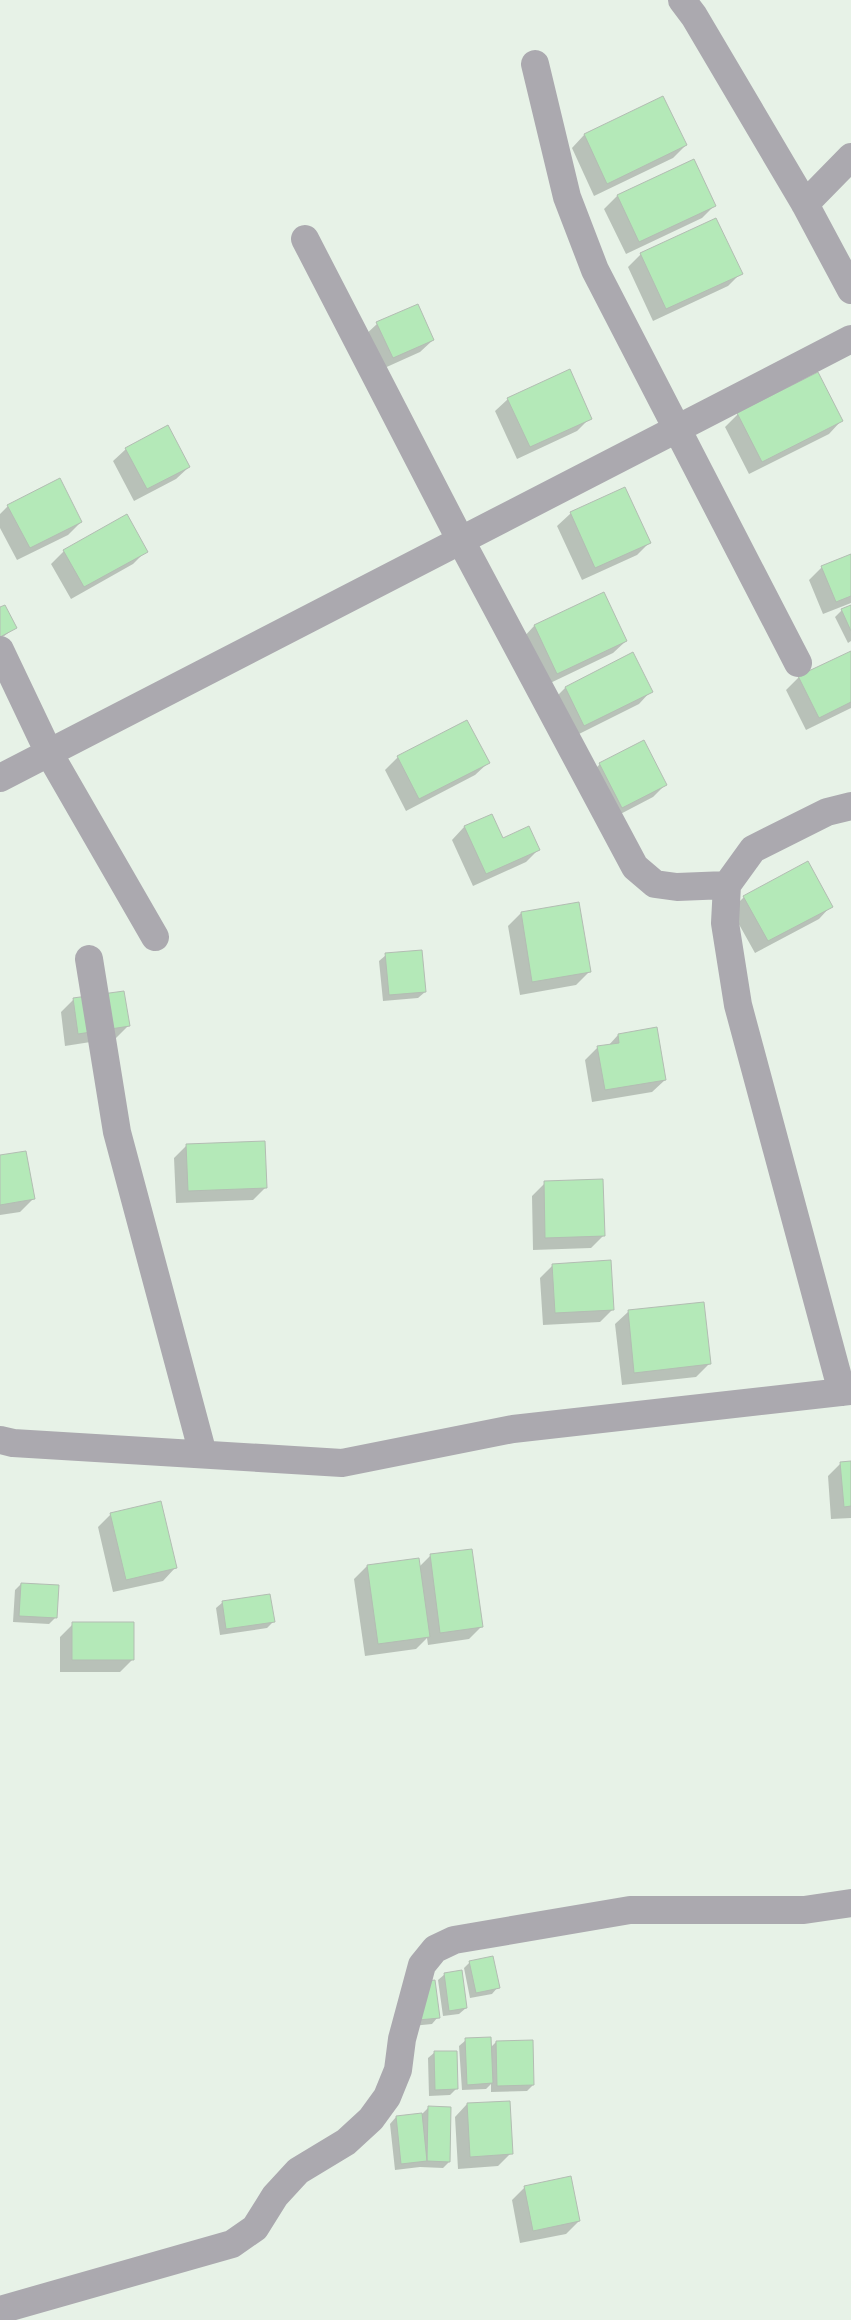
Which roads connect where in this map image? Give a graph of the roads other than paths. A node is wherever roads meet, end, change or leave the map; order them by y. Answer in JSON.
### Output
{"nodes":[{"id":1,"x":682,"y":0,"type":"edge"},
{"id":2,"x":535,"y":64,"type":"dead end"},
{"id":3,"x":851,"y":157,"type":"edge"},
{"id":4,"x":805,"y":204,"type":"junction"},
{"id":5,"x":305,"y":239,"type":"dead end"},
{"id":6,"x":851,"y":290,"type":"edge"},
{"id":7,"x":851,"y":339,"type":"edge"},
{"id":8,"x":678,"y":428,"type":"junction"},
{"id":9,"x":461,"y":541,"type":"junction"},
{"id":10,"x":0,"y":650,"type":"edge"},
{"id":11,"x":798,"y":663,"type":"dead end"},
{"id":12,"x":49,"y":753,"type":"junction"},
{"id":13,"x":0,"y":778,"type":"edge"},
{"id":14,"x":851,"y":806,"type":"edge"},
{"id":15,"x":727,"y":885,"type":"junction"},
{"id":16,"x":155,"y":937,"type":"dead end"},
{"id":17,"x":89,"y":959,"type":"dead end"},
{"id":18,"x":847,"y":1391,"type":"edge"},
{"id":19,"x":0,"y":1440,"type":"edge"},
{"id":20,"x":203,"y":1454,"type":"junction"},
{"id":21,"x":851,"y":1903,"type":"edge"},
{"id":22,"x":0,"y":2310,"type":"edge"}],
"edges":[{"from":1,"to":4,"type":"street"},
{"from":2,"to":8,"type":"street"},
{"from":3,"to":4,"type":"street"},
{"from":4,"to":6,"type":"street"},
{"from":5,"to":9,"type":"street"},
{"from":7,"to":8,"type":"street"},
{"from":8,"to":9,"type":"street"},
{"from":8,"to":11,"type":"street"},
{"from":9,"to":12,"type":"street"},
{"from":9,"to":15,"type":"street"},
{"from":10,"to":12,"type":"street"},
{"from":12,"to":13,"type":"street"},
{"from":12,"to":16,"type":"street"},
{"from":14,"to":15,"type":"street"},
{"from":15,"to":18,"type":"street"},
{"from":17,"to":20,"type":"street"},
{"from":18,"to":20,"type":"street"},
{"from":19,"to":20,"type":"street"},
{"from":21,"to":22,"type":"street"}]}
